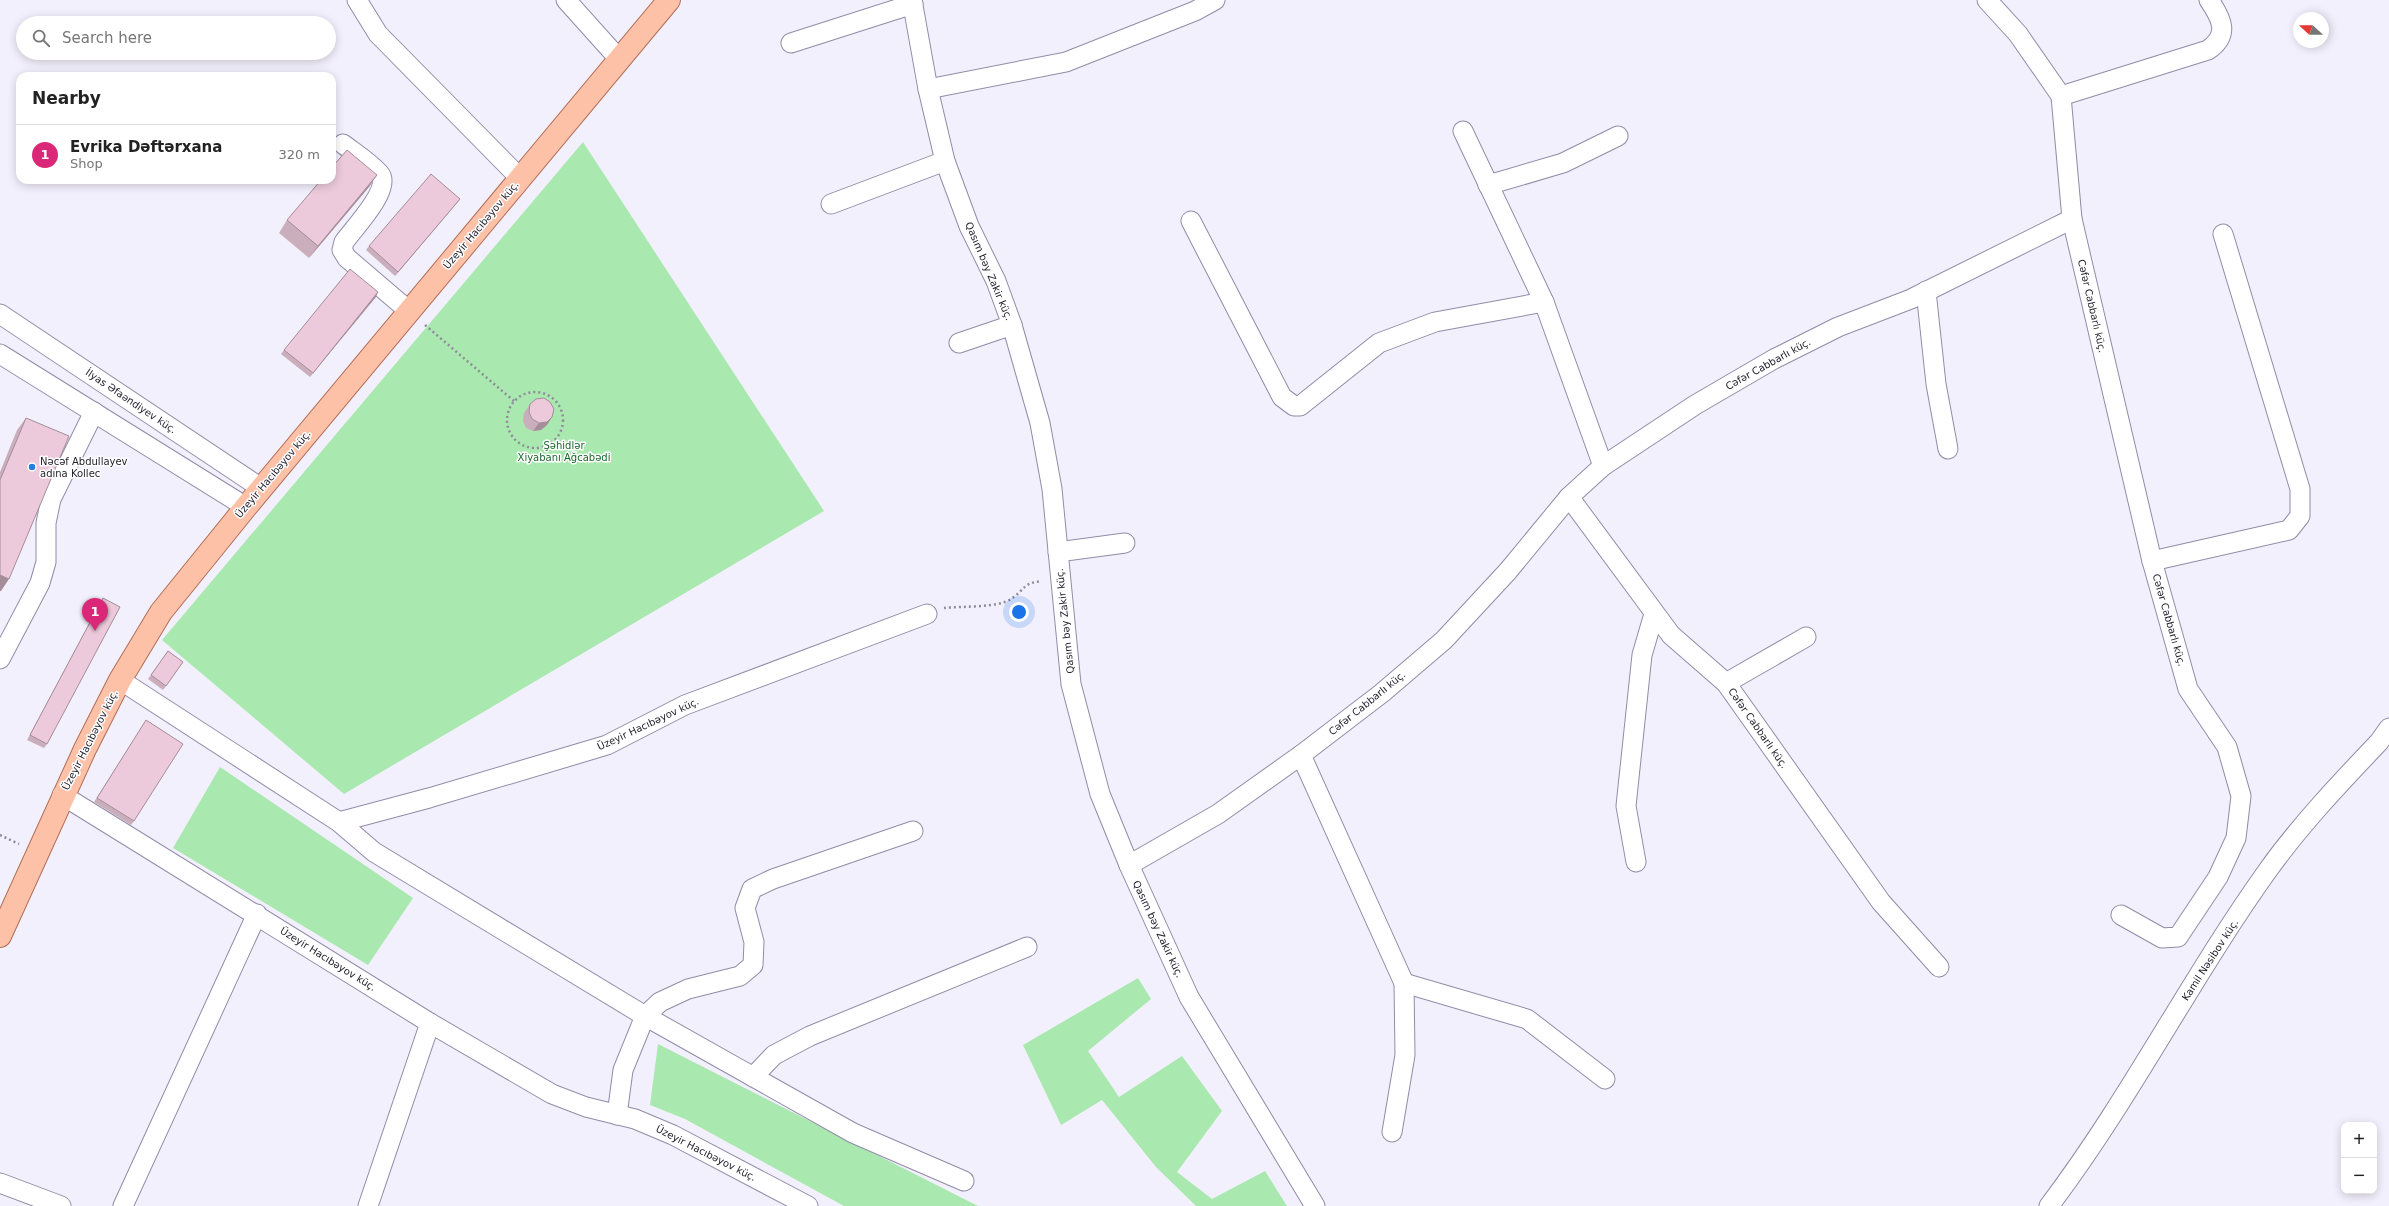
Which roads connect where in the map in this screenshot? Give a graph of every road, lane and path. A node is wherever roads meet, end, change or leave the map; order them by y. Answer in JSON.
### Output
{"nodes":[{"id":1,"x":357,"y":0,"type":"edge"},
{"id":2,"x":566,"y":0,"type":"edge"},
{"id":3,"x":669,"y":0,"type":"edge"},
{"id":4,"x":1215,"y":0,"type":"edge"},
{"id":5,"x":1986,"y":0,"type":"edge"},
{"id":6,"x":2209,"y":0,"type":"edge"},
{"id":7,"x":913,"y":2,"type":"edge"},
{"id":8,"x":791,"y":42,"type":"dead end"},
{"id":9,"x":619,"y":59,"type":"junction"},
{"id":10,"x":928,"y":89,"type":"junction"},
{"id":11,"x":2060,"y":96,"type":"junction"},
{"id":12,"x":1463,"y":131,"type":"dead end"},
{"id":13,"x":1618,"y":136,"type":"dead end"},
{"id":14,"x":343,"y":144,"type":"dead end"},
{"id":15,"x":945,"y":161,"type":"junction"},
{"id":16,"x":520,"y":178,"type":"junction"},
{"id":17,"x":1488,"y":185,"type":"junction"},
{"id":18,"x":831,"y":204,"type":"dead end"},
{"id":19,"x":2072,"y":219,"type":"junction"},
{"id":20,"x":1192,"y":221,"type":"dead end"},
{"id":21,"x":2223,"y":234,"type":"dead end"},
{"id":22,"x":1926,"y":291,"type":"junction"},
{"id":23,"x":1544,"y":302,"type":"junction"},
{"id":24,"x":409,"y":311,"type":"junction"},
{"id":25,"x":0,"y":314,"type":"edge"},
{"id":26,"x":1012,"y":325,"type":"junction"},
{"id":27,"x":959,"y":343,"type":"dead end"},
{"id":28,"x":0,"y":354,"type":"edge"},
{"id":29,"x":514,"y":401,"type":"junction"},
{"id":30,"x":94,"y":412,"type":"junction"},
{"id":31,"x":1948,"y":449,"type":"dead end"},
{"id":32,"x":1603,"y":466,"type":"junction"},
{"id":33,"x":261,"y":488,"type":"junction"},
{"id":34,"x":1569,"y":497,"type":"junction"},
{"id":35,"x":246,"y":506,"type":"junction"},
{"id":36,"x":1126,"y":543,"type":"dead end"},
{"id":37,"x":1058,"y":552,"type":"junction"},
{"id":38,"x":2152,"y":561,"type":"junction"},
{"id":39,"x":1060,"y":578,"type":"junction"},
{"id":40,"x":927,"y":614,"type":"joint"},
{"id":41,"x":1654,"y":614,"type":"junction"},
{"id":42,"x":1806,"y":637,"type":"dead end"},
{"id":43,"x":0,"y":659,"type":"edge"},
{"id":44,"x":120,"y":680,"type":"junction"},
{"id":45,"x":1726,"y":683,"type":"junction"},
{"id":46,"x":2389,"y":728,"type":"edge"},
{"id":47,"x":1301,"y":755,"type":"junction"},
{"id":48,"x":62,"y":795,"type":"junction"},
{"id":49,"x":339,"y":822,"type":"junction"},
{"id":50,"x":913,"y":831,"type":"dead end"},
{"id":51,"x":1636,"y":862,"type":"dead end"},
{"id":52,"x":1129,"y":865,"type":"junction"},
{"id":53,"x":256,"y":914,"type":"junction"},
{"id":54,"x":2121,"y":915,"type":"dead end"},
{"id":55,"x":0,"y":936,"type":"edge"},
{"id":56,"x":1027,"y":947,"type":"dead end"},
{"id":57,"x":1938,"y":967,"type":"dead end"},
{"id":58,"x":1404,"y":983,"type":"junction"},
{"id":59,"x":645,"y":1016,"type":"junction"},
{"id":60,"x":430,"y":1023,"type":"junction"},
{"id":61,"x":753,"y":1077,"type":"junction"},
{"id":62,"x":1605,"y":1079,"type":"dead end"},
{"id":63,"x":617,"y":1114,"type":"junction"},
{"id":64,"x":1392,"y":1132,"type":"dead end"},
{"id":65,"x":964,"y":1181,"type":"dead end"},
{"id":66,"x":0,"y":1183,"type":"edge"},
{"id":67,"x":60,"y":1206,"type":"edge"},
{"id":68,"x":123,"y":1206,"type":"edge"},
{"id":69,"x":368,"y":1206,"type":"edge"},
{"id":70,"x":808,"y":1206,"type":"edge"},
{"id":71,"x":1315,"y":1206,"type":"edge"},
{"id":72,"x":2049,"y":1206,"type":"edge"}],
"edges":[{"from":1,"to":16,"type":"street","name":"Üzeyir Hacıbəyov küç."},
{"from":2,"to":9,"type":"street"},
{"from":3,"to":9,"type":"main road","name":"Üzeyir Hacıbəyov küç."},
{"from":4,"to":10,"type":"street"},
{"from":5,"to":11,"type":"street","name":"Cəfər Cabbarlı küç."},
{"from":6,"to":11,"type":"street"},
{"from":7,"to":8,"type":"street"},
{"from":7,"to":10,"type":"street","name":"Qasım bəy Zakir küç."},
{"from":9,"to":16,"type":"main road","name":"Üzeyir Hacıbəyov küç."},
{"from":10,"to":15,"type":"street","name":"Qasım bəy Zakir küç."},
{"from":11,"to":19,"type":"street","name":"Cəfər Cabbarlı küç."},
{"from":12,"to":17,"type":"street"},
{"from":13,"to":17,"type":"street"},
{"from":14,"to":24,"type":"street"},
{"from":15,"to":18,"type":"street"},
{"from":15,"to":26,"type":"street","name":"Qasım bəy Zakir küç."},
{"from":16,"to":24,"type":"main road","name":"Üzeyir Hacıbəyov küç."},
{"from":17,"to":23,"type":"street"},
{"from":19,"to":22,"type":"street","name":"Cəfər Cabbarlı küç."},
{"from":19,"to":38,"type":"street","name":"Cəfər Cabbarlı küç."},
{"from":20,"to":23,"type":"street"},
{"from":21,"to":38,"type":"street"},
{"from":22,"to":31,"type":"street"},
{"from":22,"to":32,"type":"street","name":"Cəfər Cabbarlı küç."},
{"from":23,"to":32,"type":"street"},
{"from":24,"to":29,"type":"path"},
{"from":24,"to":33,"type":"main road","name":"Üzeyir Hacıbəyov küç."},
{"from":25,"to":33,"type":"street","name":"İlyas Əfaəndiyev küç."},
{"from":26,"to":27,"type":"street"},
{"from":26,"to":37,"type":"street","name":"Qasım bəy Zakir küç."},
{"from":28,"to":30,"type":"street"},
{"from":29,"to":29,"type":"path"},
{"from":30,"to":35,"type":"street"},
{"from":30,"to":43,"type":"street"},
{"from":32,"to":34,"type":"street","name":"Cəfər Cabbarlı küç."},
{"from":33,"to":35,"type":"main road","name":"Üzeyir Hacıbəyov küç."},
{"from":34,"to":41,"type":"street","name":"Cəfər Cabbarlı küç."},
{"from":34,"to":47,"type":"street","name":"Cəfər Cabbarlı küç."},
{"from":35,"to":44,"type":"main road","name":"Üzeyir Hacıbəyov küç."},
{"from":36,"to":37,"type":"street"},
{"from":37,"to":39,"type":"street","name":"Qasım bəy Zakir küç."},
{"from":38,"to":54,"type":"street","name":"Cəfər Cabbarlı küç."},
{"from":39,"to":40,"type":"path"},
{"from":39,"to":52,"type":"street","name":"Qasım bəy Zakir küç."},
{"from":40,"to":49,"type":"street","name":"Üzeyir Hacıbəyov küç."},
{"from":41,"to":45,"type":"street","name":"Cəfər Cabbarlı küç."},
{"from":41,"to":51,"type":"street"},
{"from":42,"to":45,"type":"street"},
{"from":44,"to":48,"type":"main road","name":"Üzeyir Hacıbəyov küç."},
{"from":44,"to":49,"type":"street"},
{"from":45,"to":57,"type":"street","name":"Cəfər Cabbarlı küç."},
{"from":46,"to":72,"type":"street","name":"Kamil Nəsibov küç."},
{"from":47,"to":52,"type":"street","name":"Cəfər Cabbarlı küç."},
{"from":47,"to":58,"type":"street"},
{"from":48,"to":53,"type":"street","name":"Üzeyir Hacıbəyov küç."},
{"from":48,"to":55,"type":"main road","name":"Üzeyir Hacıbəyov küç."},
{"from":49,"to":59,"type":"street"},
{"from":50,"to":59,"type":"street"},
{"from":52,"to":71,"type":"street","name":"Qasım bəy Zakir küç."},
{"from":53,"to":60,"type":"street","name":"Üzeyir Hacıbəyov küç."},
{"from":53,"to":68,"type":"street"},
{"from":56,"to":61,"type":"street"},
{"from":58,"to":62,"type":"street"},
{"from":58,"to":64,"type":"street"},
{"from":59,"to":61,"type":"street"},
{"from":59,"to":63,"type":"street"},
{"from":60,"to":63,"type":"street","name":"Üzeyir Hacıbəyov küç."},
{"from":60,"to":69,"type":"street"},
{"from":61,"to":65,"type":"street"},
{"from":63,"to":70,"type":"street","name":"Üzeyir Hacıbəyov küç."},
{"from":66,"to":67,"type":"street"}]}
